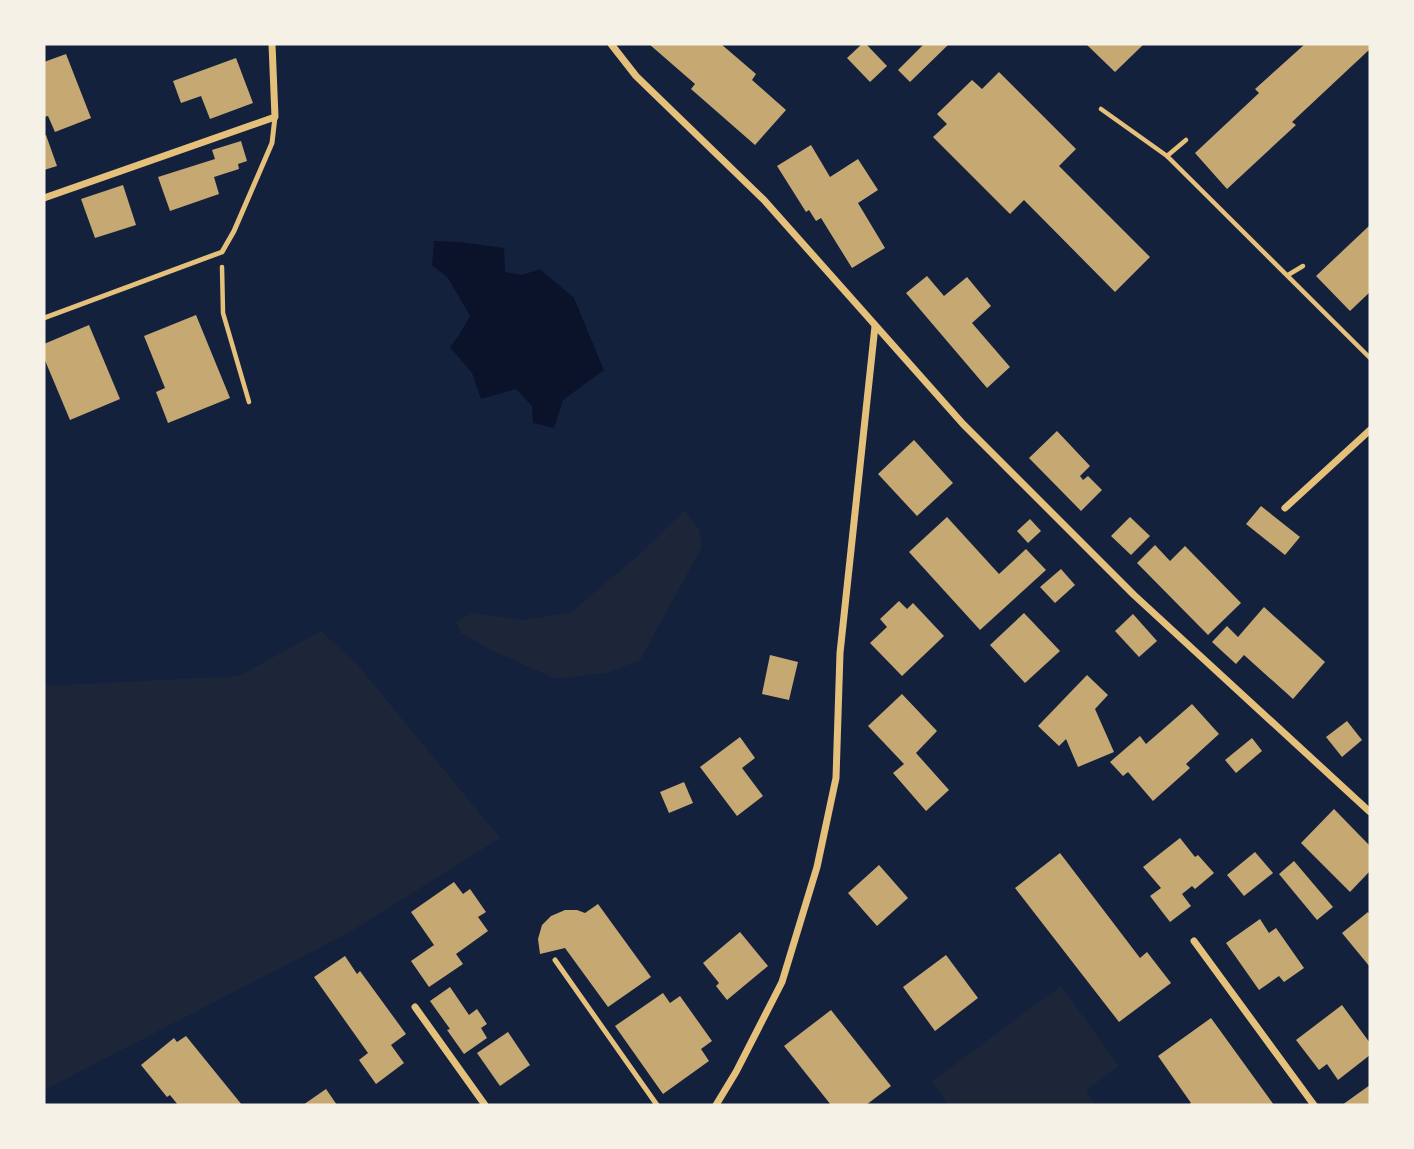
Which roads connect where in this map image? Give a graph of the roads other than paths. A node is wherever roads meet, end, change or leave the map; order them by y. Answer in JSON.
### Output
{"nodes":[{"id":1,"x":272,"y":44,"type":"edge"},
{"id":2,"x":611,"y":44,"type":"edge"},
{"id":3,"x":275,"y":117,"type":"junction"},
{"id":4,"x":44,"y":198,"type":"edge"},
{"id":5,"x":44,"y":318,"type":"edge"},
{"id":6,"x":875,"y":326,"type":"junction"},
{"id":7,"x":1370,"y":430,"type":"edge"},
{"id":8,"x":1285,"y":508,"type":"dead end"},
{"id":9,"x":1370,"y":812,"type":"edge"},
{"id":10,"x":1194,"y":941,"type":"dead end"},
{"id":11,"x":555,"y":960,"type":"dead end"},
{"id":12,"x":415,"y":1007,"type":"dead end"},
{"id":13,"x":485,"y":1105,"type":"edge"},
{"id":14,"x":657,"y":1105,"type":"edge"},
{"id":15,"x":716,"y":1105,"type":"edge"},
{"id":16,"x":1314,"y":1105,"type":"edge"}],
"edges":[{"from":1,"to":3,"type":"street"},
{"from":2,"to":6,"type":"street"},
{"from":3,"to":4,"type":"street"},
{"from":3,"to":5,"type":"lane"},
{"from":6,"to":9,"type":"street"},
{"from":6,"to":15,"type":"street"},
{"from":7,"to":8,"type":"street"},
{"from":10,"to":16,"type":"street"},
{"from":11,"to":14,"type":"lane"},
{"from":12,"to":13,"type":"street"}]}
